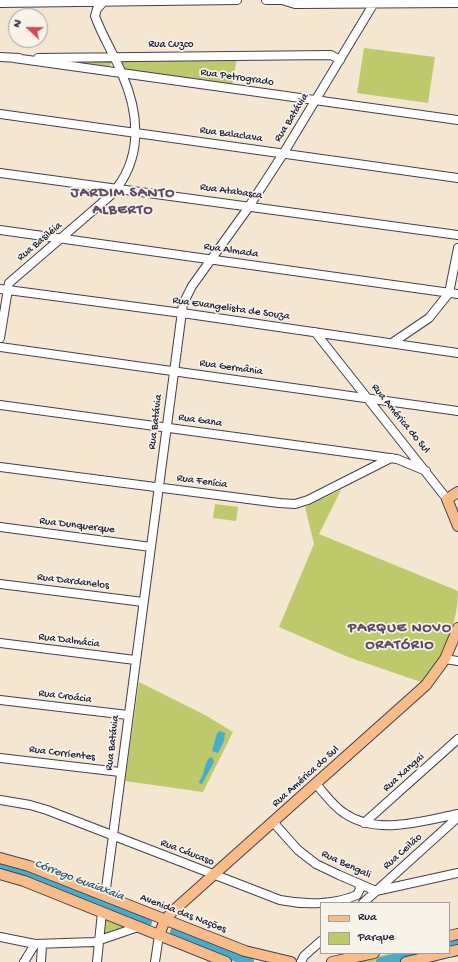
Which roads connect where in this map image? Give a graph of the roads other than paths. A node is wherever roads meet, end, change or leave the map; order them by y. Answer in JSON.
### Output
{"nodes":[{"id":1,"x":237,"y":0,"type":"edge"},
{"id":2,"x":266,"y":0,"type":"edge"},
{"id":3,"x":282,"y":0,"type":"edge"},
{"id":4,"x":33,"y":1,"type":"edge"},
{"id":5,"x":104,"y":1,"type":"edge"},
{"id":6,"x":127,"y":1,"type":"edge"},
{"id":7,"x":84,"y":2,"type":"junction"},
{"id":8,"x":434,"y":2,"type":"edge"},
{"id":9,"x":0,"y":3,"type":"edge"},
{"id":10,"x":374,"y":3,"type":"junction"},
{"id":11,"x":458,"y":3,"type":"edge"},
{"id":12,"x":95,"y":11,"type":"junction"},
{"id":13,"x":113,"y":56,"type":"junction"},
{"id":14,"x":0,"y":57,"type":"edge"},
{"id":15,"x":14,"y":58,"type":"junction"},
{"id":16,"x":340,"y":60,"type":"junction"},
{"id":17,"x":122,"y":73,"type":"junction"},
{"id":18,"x":317,"y":100,"type":"junction"},
{"id":19,"x":0,"y":114,"type":"edge"},
{"id":20,"x":458,"y":120,"type":"edge"},
{"id":21,"x":137,"y":132,"type":"junction"},
{"id":22,"x":283,"y":154,"type":"junction"},
{"id":23,"x":0,"y":173,"type":"edge"},
{"id":24,"x":458,"y":178,"type":"edge"},
{"id":25,"x":118,"y":188,"type":"junction"},
{"id":26,"x":248,"y":206,"type":"junction"},
{"id":27,"x":0,"y":230,"type":"edge"},
{"id":28,"x":458,"y":235,"type":"edge"},
{"id":29,"x":61,"y":238,"type":"junction"},
{"id":30,"x":458,"y":248,"type":"edge"},
{"id":31,"x":210,"y":259,"type":"junction"},
{"id":32,"x":3,"y":289,"type":"edge"},
{"id":33,"x":449,"y":293,"type":"junction"},
{"id":34,"x":458,"y":294,"type":"edge"},
{"id":35,"x":182,"y":313,"type":"junction"},
{"id":36,"x":315,"y":332,"type":"junction"},
{"id":37,"x":0,"y":338,"type":"edge"},
{"id":38,"x":392,"y":343,"type":"junction"},
{"id":39,"x":0,"y":347,"type":"edge"},
{"id":40,"x":458,"y":353,"type":"edge"},
{"id":41,"x":173,"y":371,"type":"junction"},
{"id":42,"x":368,"y":398,"type":"junction"},
{"id":43,"x":0,"y":405,"type":"edge"},
{"id":44,"x":458,"y":411,"type":"edge"},
{"id":45,"x":167,"y":427,"type":"junction"},
{"id":46,"x":412,"y":453,"type":"junction"},
{"id":47,"x":394,"y":459,"type":"junction"},
{"id":48,"x":0,"y":467,"type":"edge"},
{"id":49,"x":426,"y":471,"type":"junction"},
{"id":50,"x":159,"y":488,"type":"junction"},
{"id":51,"x":458,"y":492,"type":"edge"},
{"id":52,"x":449,"y":503,"type":"junction"},
{"id":53,"x":458,"y":526,"type":"edge"},
{"id":54,"x":0,"y":527,"type":"edge"},
{"id":55,"x":151,"y":547,"type":"junction"},
{"id":56,"x":0,"y":584,"type":"edge"},
{"id":57,"x":143,"y":602,"type":"junction"},
{"id":58,"x":458,"y":628,"type":"edge"},
{"id":59,"x":0,"y":643,"type":"edge"},
{"id":60,"x":445,"y":659,"type":"junction"},
{"id":61,"x":135,"y":660,"type":"junction"},
{"id":62,"x":458,"y":661,"type":"edge"},
{"id":63,"x":0,"y":700,"type":"edge"},
{"id":64,"x":128,"y":716,"type":"junction"},
{"id":65,"x":458,"y":739,"type":"edge"},
{"id":66,"x":0,"y":758,"type":"edge"},
{"id":67,"x":120,"y":772,"type":"junction"},
{"id":68,"x":316,"y":784,"type":"junction"},
{"id":69,"x":0,"y":800,"type":"edge"},
{"id":70,"x":458,"y":815,"type":"edge"},
{"id":71,"x":273,"y":822,"type":"junction"},
{"id":72,"x":364,"y":823,"type":"junction"},
{"id":73,"x":112,"y":836,"type":"junction"},
{"id":74,"x":0,"y":858,"type":"edge"},
{"id":75,"x":458,"y":873,"type":"edge"},
{"id":76,"x":0,"y":874,"type":"edge"},
{"id":77,"x":214,"y":876,"type":"junction"},
{"id":78,"x":359,"y":884,"type":"junction"},
{"id":79,"x":376,"y":891,"type":"junction"},
{"id":80,"x":104,"y":896,"type":"junction"},
{"id":81,"x":340,"y":900,"type":"junction"},
{"id":82,"x":320,"y":902,"type":"edge"},
{"id":83,"x":323,"y":902,"type":"edge"},
{"id":84,"x":346,"y":902,"type":"edge"},
{"id":85,"x":364,"y":902,"type":"edge"},
{"id":86,"x":102,"y":912,"type":"junction"},
{"id":87,"x":154,"y":916,"type":"junction"},
{"id":88,"x":165,"y":920,"type":"junction"},
{"id":89,"x":143,"y":929,"type":"junction"},
{"id":90,"x":159,"y":935,"type":"junction"},
{"id":91,"x":0,"y":937,"type":"edge"},
{"id":92,"x":99,"y":941,"type":"junction"},
{"id":93,"x":320,"y":942,"type":"edge"},
{"id":94,"x":38,"y":944,"type":"junction"},
{"id":95,"x":369,"y":954,"type":"edge"},
{"id":96,"x":441,"y":954,"type":"edge"},
{"id":97,"x":213,"y":959,"type":"edge"},
{"id":98,"x":24,"y":962,"type":"edge"},
{"id":99,"x":41,"y":962,"type":"edge"},
{"id":100,"x":98,"y":962,"type":"edge"},
{"id":101,"x":155,"y":962,"type":"edge"},
{"id":102,"x":226,"y":962,"type":"edge"},
{"id":103,"x":291,"y":962,"type":"edge"},
{"id":104,"x":300,"y":962,"type":"edge"},
{"id":105,"x":332,"y":962,"type":"edge"},
{"id":106,"x":406,"y":962,"type":"edge"}],
"edges":[{"from":1,"to":6,"type":"street"},
{"from":2,"to":3,"type":"street"},
{"from":3,"to":10,"type":"street"},
{"from":4,"to":7,"type":"street"},
{"from":4,"to":9,"type":"street"},
{"from":5,"to":6,"type":"street"},
{"from":5,"to":7,"type":"street"},
{"from":5,"to":12,"type":"street"},
{"from":7,"to":12,"type":"street"},
{"from":8,"to":10,"type":"street"},
{"from":8,"to":11,"type":"street"},
{"from":10,"to":16,"type":"street","name":"Rua Batávia"},
{"from":12,"to":13,"type":"street","name":"Rua Basiléia"},
{"from":13,"to":15,"type":"street","name":"Rua Cuzco"},
{"from":13,"to":16,"type":"street","name":"Rua Cuzco"},
{"from":13,"to":17,"type":"street","name":"Rua Basiléia"},
{"from":14,"to":15,"type":"street","name":"Rua Cuzco"},
{"from":15,"to":17,"type":"street","name":"Rua Petrogrado"},
{"from":16,"to":18,"type":"street","name":"Rua Batávia"},
{"from":17,"to":18,"type":"street","name":"Rua Petrogrado"},
{"from":17,"to":21,"type":"street","name":"Rua Basiléia"},
{"from":18,"to":20,"type":"street","name":"Rua Petrogrado"},
{"from":18,"to":22,"type":"street","name":"Rua Batávia"},
{"from":19,"to":21,"type":"street","name":"Rua Balaclava"},
{"from":21,"to":22,"type":"street","name":"Rua Balaclava"},
{"from":21,"to":25,"type":"street","name":"Rua Basiléia"},
{"from":22,"to":24,"type":"street","name":"Rua Balaclava"},
{"from":22,"to":26,"type":"street","name":"Rua Batávia"},
{"from":23,"to":25,"type":"street","name":"Rua Atabasca"},
{"from":25,"to":26,"type":"street","name":"Rua Atabasca"},
{"from":25,"to":29,"type":"street","name":"Rua Basiléia"},
{"from":26,"to":28,"type":"street","name":"Rua Atabasca"},
{"from":26,"to":31,"type":"street","name":"Rua Batávia"},
{"from":27,"to":29,"type":"street","name":"Rua Almada"},
{"from":29,"to":31,"type":"street","name":"Rua Almada"},
{"from":29,"to":32,"type":"street","name":"Rua Basiléia"},
{"from":30,"to":33,"type":"street"},
{"from":31,"to":33,"type":"street","name":"Rua Almada"},
{"from":31,"to":35,"type":"street","name":"Rua Batávia"},
{"from":32,"to":35,"type":"street","name":"Rua Evangelista de Souza"},
{"from":32,"to":37,"type":"street","name":"Rua Basiléia"},
{"from":33,"to":34,"type":"street","name":"Rua Almada"},
{"from":33,"to":38,"type":"street"},
{"from":35,"to":36,"type":"street","name":"Rua Evangelista de Souza"},
{"from":35,"to":41,"type":"street","name":"Rua Batávia"},
{"from":36,"to":38,"type":"street","name":"Rua Evangelista de Souza"},
{"from":36,"to":42,"type":"street","name":"Rua América do Sul"},
{"from":38,"to":40,"type":"street","name":"Rua Evangelista de Souza"},
{"from":39,"to":41,"type":"street","name":"Rua Germânia"},
{"from":41,"to":42,"type":"street","name":"Rua Germânia"},
{"from":41,"to":45,"type":"street","name":"Rua Batávia"},
{"from":42,"to":44,"type":"street","name":"Rua Germânia"},
{"from":42,"to":46,"type":"street","name":"Rua América do Sul"},
{"from":43,"to":45,"type":"street","name":"Rua Gana"},
{"from":45,"to":47,"type":"street","name":"Rua Gana"},
{"from":45,"to":50,"type":"street","name":"Rua Batávia"},
{"from":46,"to":47,"type":"street","name":"Rua Gana"},
{"from":46,"to":49,"type":"street","name":"Rua América do Sul"},
{"from":47,"to":49,"type":"street","name":"Rua Gana"},
{"from":47,"to":50,"type":"street","name":"Rua Fenícia"},
{"from":48,"to":50,"type":"street","name":"Rua Fenícia"},
{"from":49,"to":52,"type":"street","name":"Rua América do Sul"},
{"from":50,"to":55,"type":"street","name":"Rua Batávia"},
{"from":51,"to":52,"type":"main road"},
{"from":52,"to":53,"type":"main road","name":"Rua América do Sul"},
{"from":54,"to":55,"type":"street","name":"Rua Dunquerque"},
{"from":55,"to":57,"type":"street","name":"Rua Batávia"},
{"from":56,"to":57,"type":"street","name":"Rua Dardanelos"},
{"from":57,"to":61,"type":"street","name":"Rua Batávia"},
{"from":58,"to":60,"type":"main road","name":"Rua América do Sul"},
{"from":59,"to":61,"type":"street","name":"Rua Dalmácia"},
{"from":60,"to":62,"type":"street"},
{"from":60,"to":68,"type":"main road","name":"Rua América do Sul"},
{"from":61,"to":64,"type":"street","name":"Rua Batávia"},
{"from":63,"to":64,"type":"street","name":"Rua Croácia"},
{"from":64,"to":67,"type":"street","name":"Rua Batávia"},
{"from":65,"to":72,"type":"street","name":"Rua Xangai"},
{"from":66,"to":67,"type":"street","name":"Rua Corrientes"},
{"from":67,"to":73,"type":"street","name":"Rua Batávia"},
{"from":68,"to":71,"type":"main road","name":"Rua América do Sul"},
{"from":68,"to":72,"type":"street"},
{"from":69,"to":73,"type":"street","name":"Rua Cáucaso"},
{"from":70,"to":72,"type":"street"},
{"from":70,"to":79,"type":"street","name":"Rua Ceilão"},
{"from":71,"to":77,"type":"main road","name":"Rua América do Sul"},
{"from":71,"to":78,"type":"street","name":"Rua Bengali"},
{"from":73,"to":77,"type":"street","name":"Rua Cáucaso"},
{"from":73,"to":80,"type":"street","name":"Rua Batávia"},
{"from":74,"to":80,"type":"main road","name":"Avenida das Nações"},
{"from":75,"to":79,"type":"street"},
{"from":76,"to":86,"type":"main road"},
{"from":77,"to":82,"type":"street","name":"Rua Cáucaso"},
{"from":77,"to":88,"type":"main road","name":"Rua América do Sul"},
{"from":78,"to":79,"type":"street","name":"Rua Bengali"},
{"from":78,"to":81,"type":"street","name":"Rua Cáucaso"},
{"from":79,"to":85,"type":"street","name":"Rua Ceilão"},
{"from":80,"to":87,"type":"main road","name":"Avenida das Nações"},
{"from":81,"to":83,"type":"street","name":"Rua Cáucaso"},
{"from":81,"to":84,"type":"street"},
{"from":86,"to":89,"type":"main road"},
{"from":86,"to":92,"type":"street"},
{"from":87,"to":88,"type":"main road","name":"Avenida das Nações"},
{"from":87,"to":89,"type":"main road"},
{"from":88,"to":90,"type":"main road","name":"Rua América do Sul"},
{"from":88,"to":103,"type":"main road","name":"Avenida das Nações"},
{"from":89,"to":90,"type":"main road"},
{"from":89,"to":92,"type":"street"},
{"from":90,"to":97,"type":"main road"},
{"from":90,"to":101,"type":"street"},
{"from":91,"to":94,"type":"street"},
{"from":92,"to":94,"type":"street"},
{"from":92,"to":100,"type":"street"},
{"from":93,"to":104,"type":"street"},
{"from":94,"to":98,"type":"street"},
{"from":94,"to":99,"type":"street"},
{"from":95,"to":105,"type":"main road"},
{"from":96,"to":106,"type":"main road"},
{"from":97,"to":102,"type":"main road"}]}
